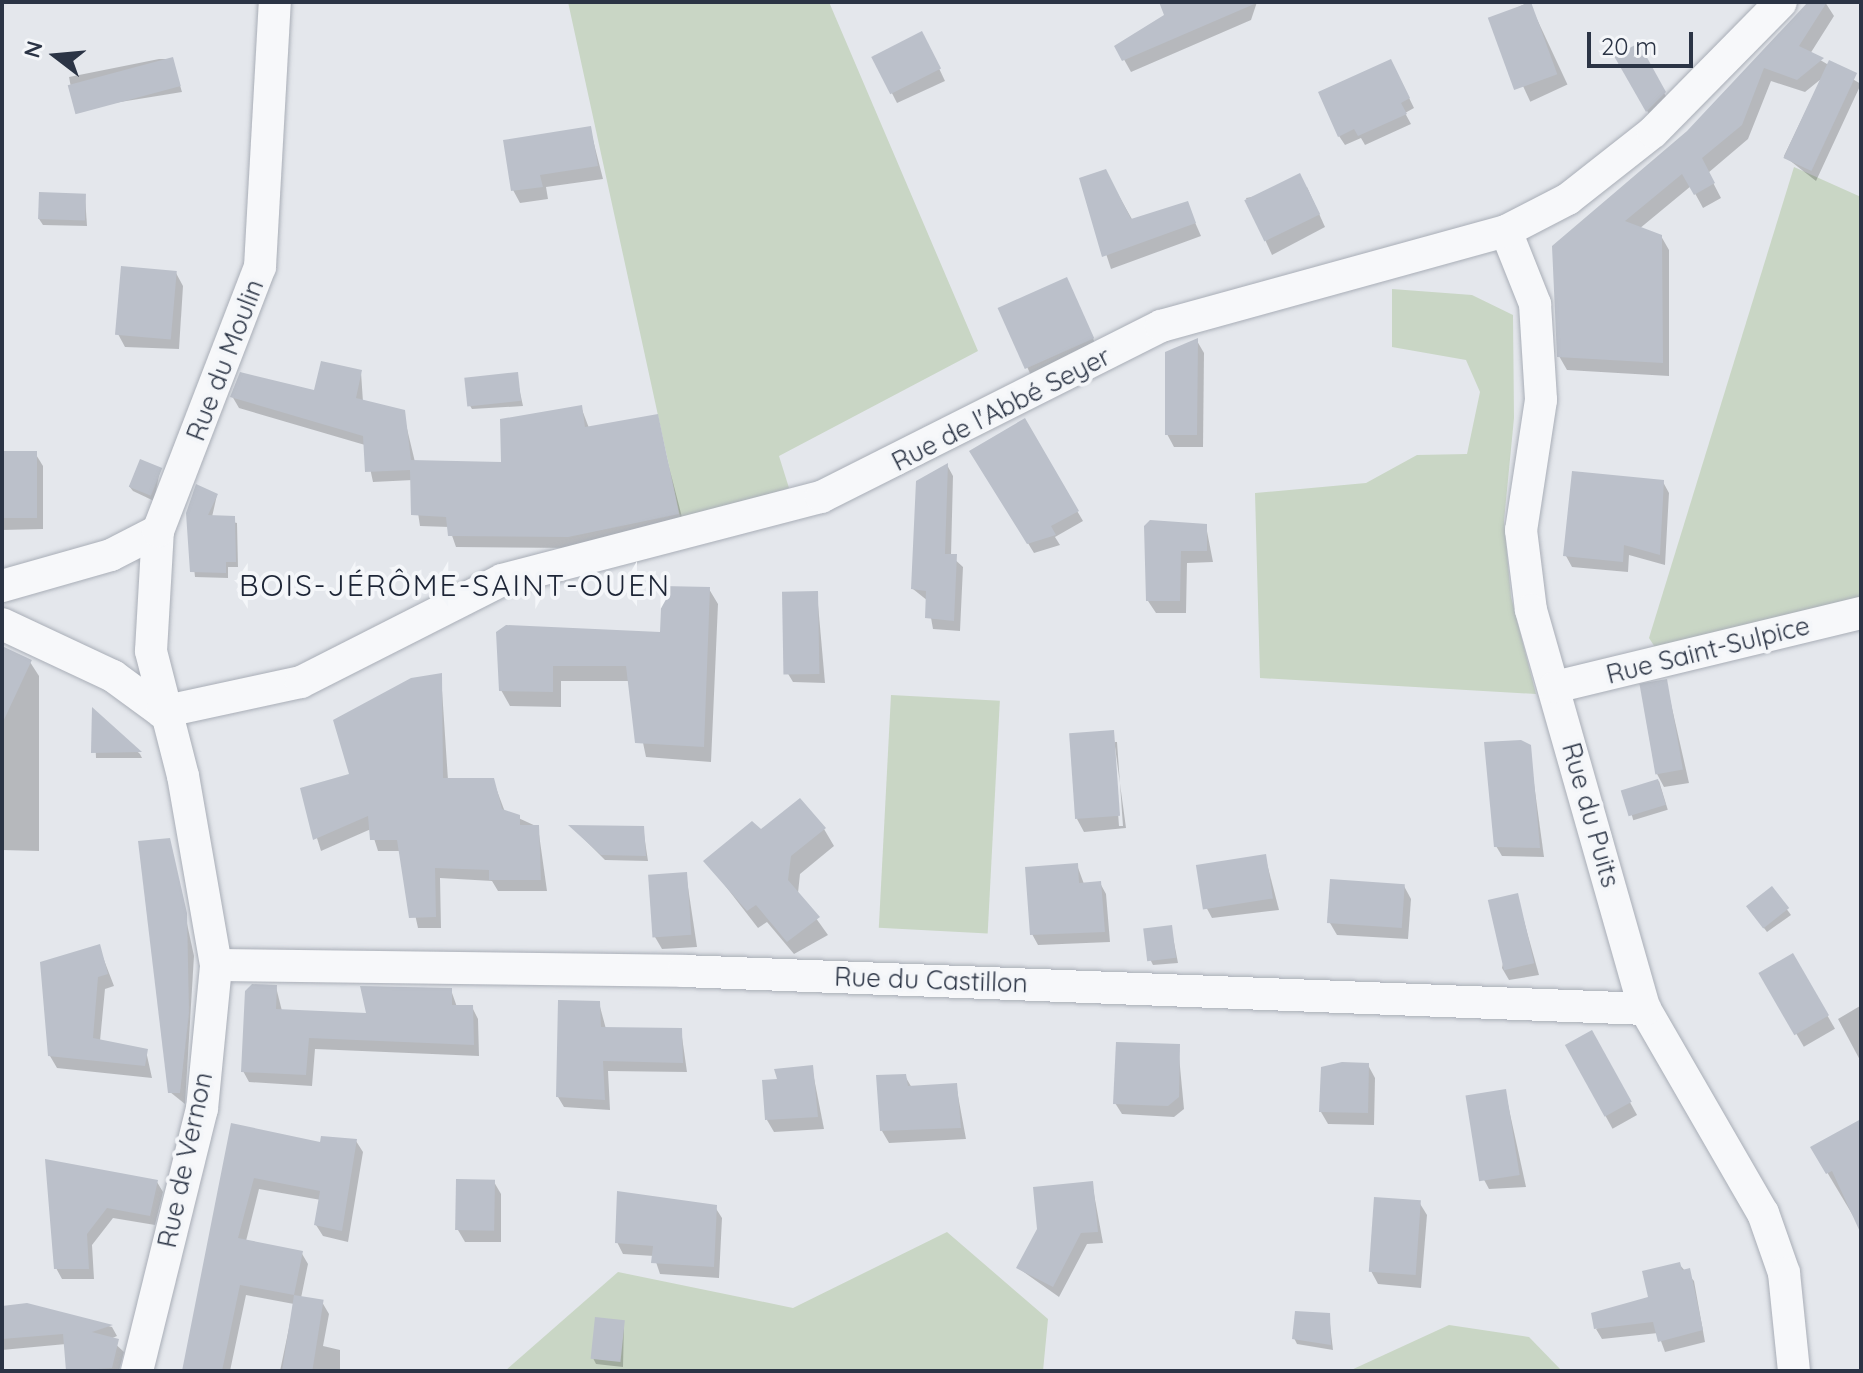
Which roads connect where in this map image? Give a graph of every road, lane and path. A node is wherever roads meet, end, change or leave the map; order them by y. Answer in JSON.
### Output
{"nodes":[{"id":1,"x":275,"y":2,"type":"edge"},
{"id":2,"x":1781,"y":2,"type":"edge"},
{"id":3,"x":1506,"y":231,"type":"junction"},
{"id":4,"x":158,"y":531,"type":"junction"},
{"id":5,"x":2,"y":586,"type":"edge"},
{"id":6,"x":1861,"y":613,"type":"edge"},
{"id":7,"x":2,"y":624,"type":"edge"},
{"id":8,"x":1555,"y":687,"type":"junction"},
{"id":9,"x":162,"y":712,"type":"junction"},
{"id":10,"x":216,"y":965,"type":"junction"},
{"id":11,"x":1645,"y":1009,"type":"junction"},
{"id":12,"x":137,"y":1371,"type":"edge"},
{"id":13,"x":1794,"y":1371,"type":"edge"}],
"edges":[{"from":1,"to":4,"type":"street","name":"Rue du Moulin"},
{"from":2,"to":3,"type":"street","name":"Rue de l'Abbé Seyer"},
{"from":3,"to":8,"type":"street","name":"Rue du Puits"},
{"from":3,"to":9,"type":"street","name":"Rue de l'Abbé Seyer"},
{"from":4,"to":5,"type":"street"},
{"from":4,"to":9,"type":"street","name":"Rue du Moulin"},
{"from":6,"to":8,"type":"street","name":"Rue Saint-Sulpice"},
{"from":7,"to":9,"type":"street"},
{"from":8,"to":11,"type":"street","name":"Rue du Puits"},
{"from":9,"to":10,"type":"street","name":"Rue de Vernon"},
{"from":10,"to":11,"type":"street","name":"Rue du Castillon"},
{"from":10,"to":12,"type":"street","name":"Rue de Vernon"},
{"from":11,"to":13,"type":"street","name":"Rue du Puits"}]}
